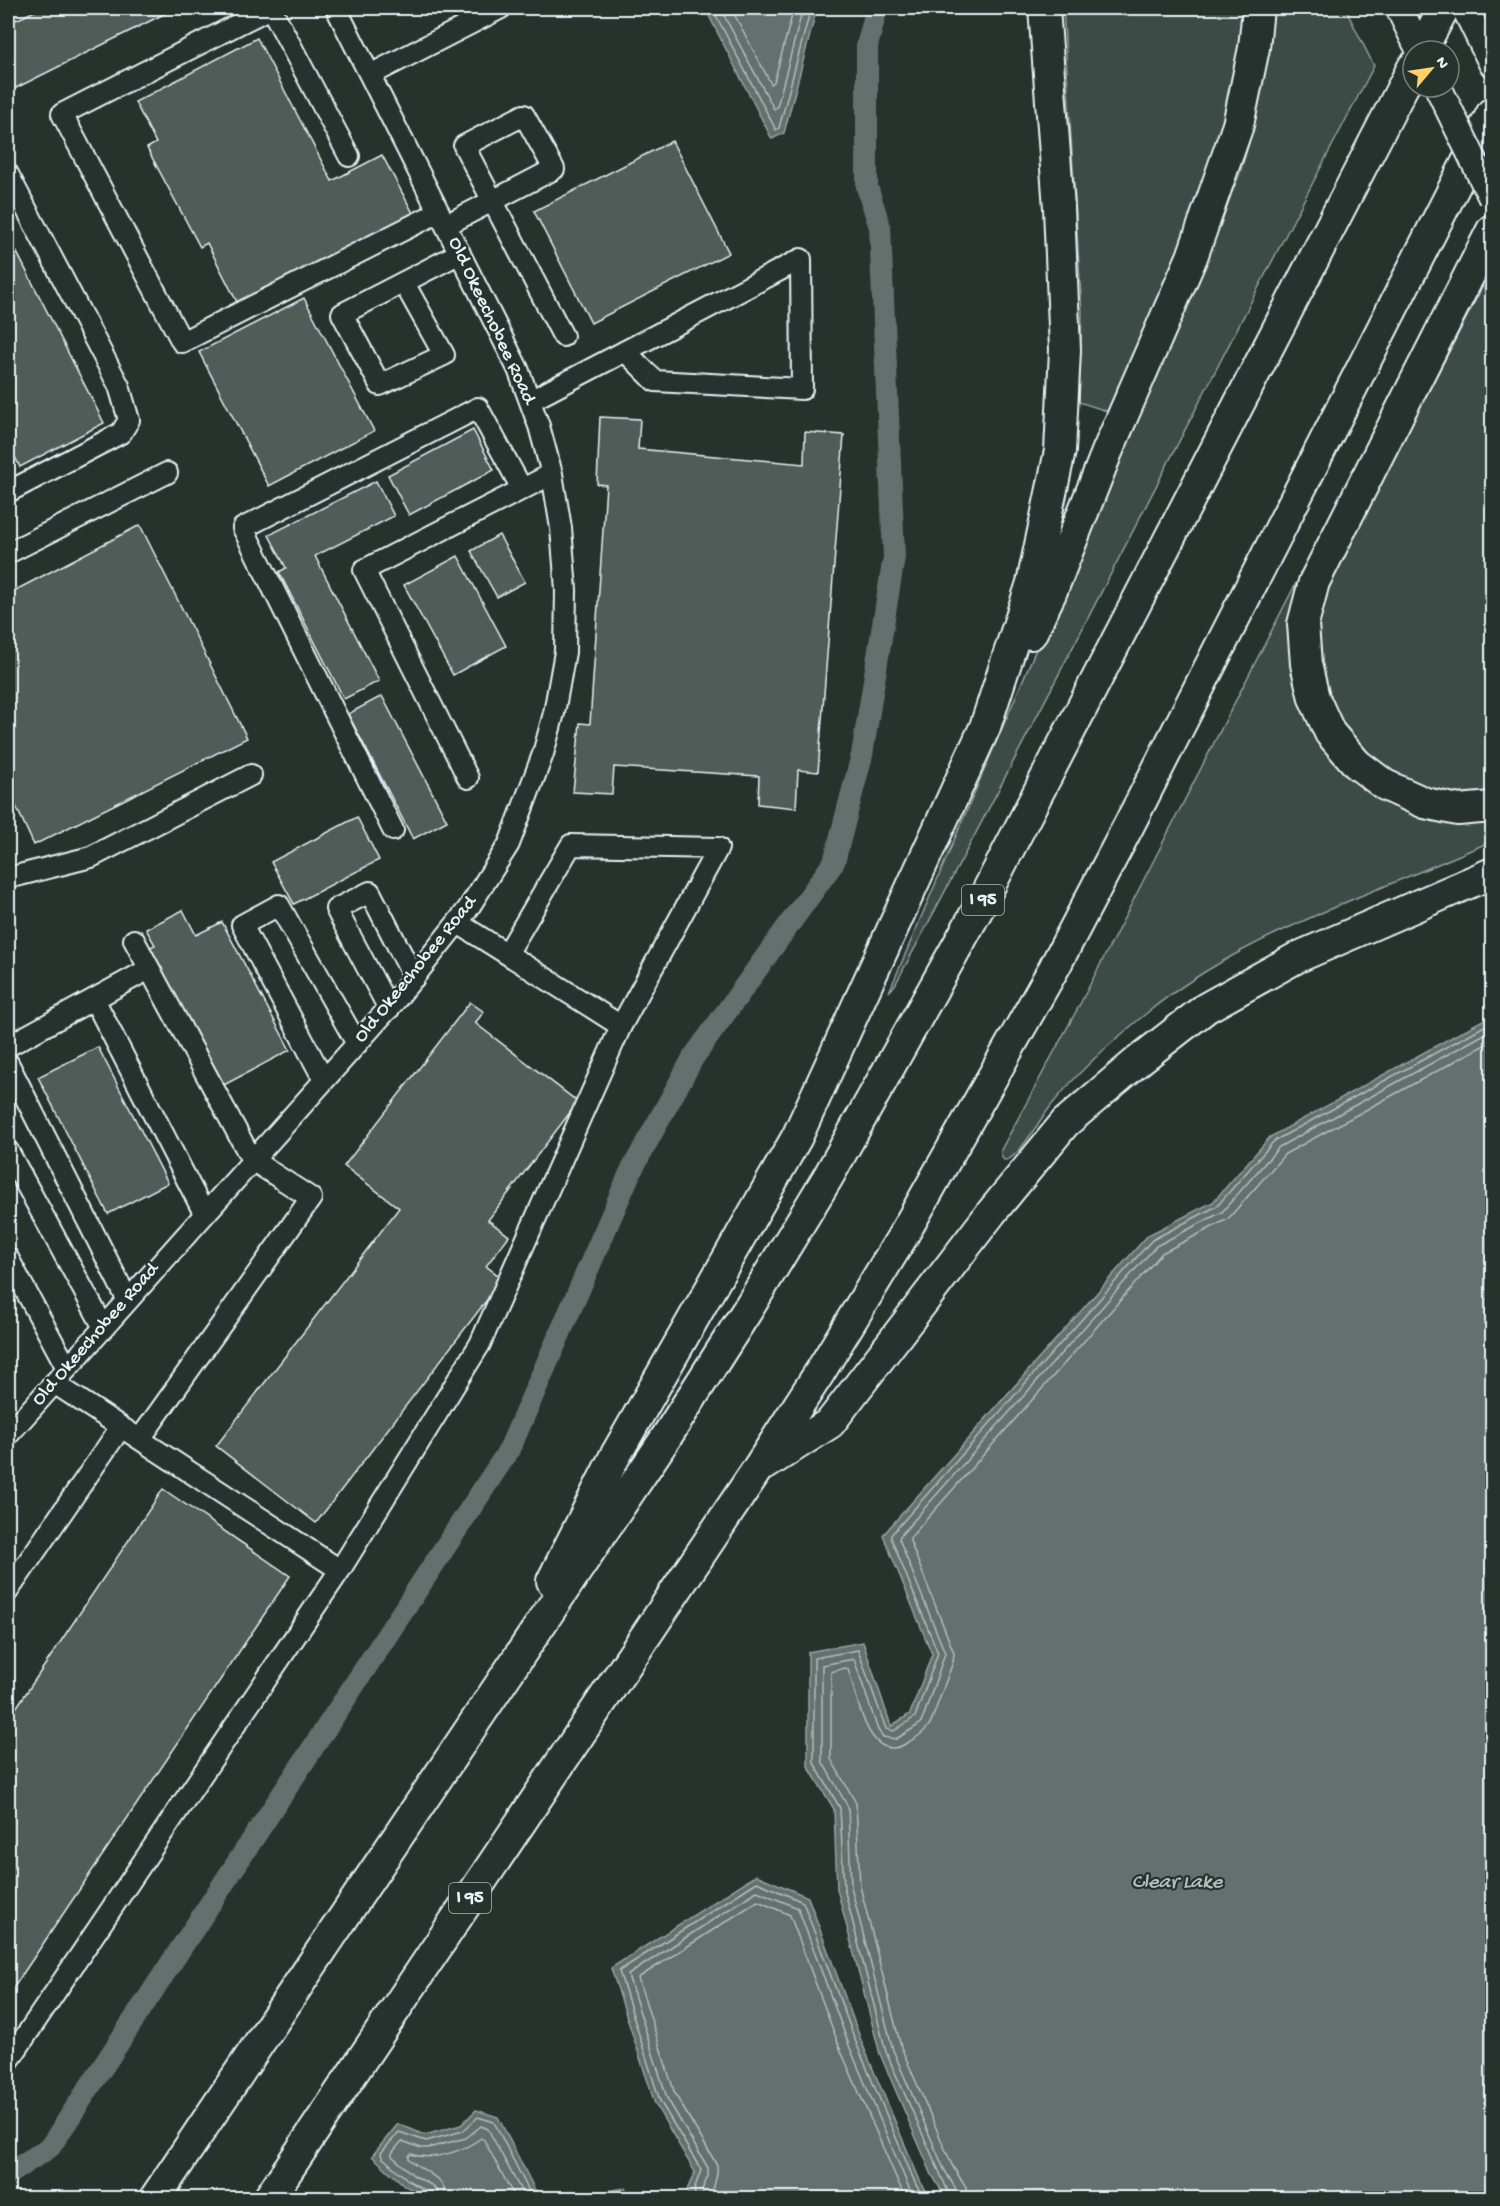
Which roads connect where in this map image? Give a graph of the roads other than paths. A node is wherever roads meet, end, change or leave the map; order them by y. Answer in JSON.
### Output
{"nodes":[{"id":1,"x":271,"y":8,"type":"edge"},
{"id":2,"x":336,"y":8,"type":"edge"},
{"id":3,"x":501,"y":8,"type":"edge"},
{"id":4,"x":1044,"y":8,"type":"edge"},
{"id":5,"x":1258,"y":8,"type":"edge"},
{"id":6,"x":1399,"y":8,"type":"edge"},
{"id":7,"x":1444,"y":8,"type":"edge"},
{"id":8,"x":1465,"y":8,"type":"edge"},
{"id":9,"x":469,"y":15,"type":"edge"},
{"id":10,"x":1415,"y":39,"type":"edge"},
{"id":11,"x":1427,"y":39,"type":"edge"},
{"id":12,"x":1492,"y":63,"type":"edge"},
{"id":13,"x":370,"y":75,"type":"junction"},
{"id":14,"x":1401,"y":90,"type":"edge"},
{"id":15,"x":1444,"y":99,"type":"edge"},
{"id":16,"x":1492,"y":113,"type":"edge"},
{"id":17,"x":350,"y":156,"type":"dead end"},
{"id":18,"x":8,"y":174,"type":"edge"},
{"id":19,"x":1492,"y":198,"type":"edge"},
{"id":20,"x":493,"y":200,"type":"junction"},
{"id":21,"x":443,"y":219,"type":"junction"},
{"id":22,"x":1492,"y":230,"type":"edge"},
{"id":23,"x":460,"y":253,"type":"junction"},
{"id":24,"x":404,"y":283,"type":"junction"},
{"id":25,"x":563,"y":336,"type":"dead end"},
{"id":26,"x":625,"y":351,"type":"junction"},
{"id":27,"x":530,"y":401,"type":"junction"},
{"id":28,"x":167,"y":473,"type":"dead end"},
{"id":29,"x":552,"y":474,"type":"junction"},
{"id":30,"x":522,"y":489,"type":"junction"},
{"id":31,"x":8,"y":492,"type":"edge"},
{"id":32,"x":8,"y":553,"type":"edge"},
{"id":33,"x":985,"y":727,"type":"junction"},
{"id":34,"x":251,"y":775,"type":"dead end"},
{"id":35,"x":468,"y":778,"type":"dead end"},
{"id":36,"x":1492,"y":807,"type":"edge"},
{"id":37,"x":393,"y":830,"type":"dead end"},
{"id":38,"x":1492,"y":873,"type":"edge"},
{"id":39,"x":8,"y":877,"type":"edge"},
{"id":40,"x":458,"y":923,"type":"junction"},
{"id":41,"x":134,"y":940,"type":"dead end"},
{"id":42,"x":507,"y":954,"type":"junction"},
{"id":43,"x":149,"y":969,"type":"junction"},
{"id":44,"x":414,"y":978,"type":"junction"},
{"id":45,"x":94,"y":999,"type":"junction"},
{"id":46,"x":388,"y":1009,"type":"junction"},
{"id":47,"x":621,"y":1026,"type":"junction"},
{"id":48,"x":357,"y":1044,"type":"junction"},
{"id":49,"x":8,"y":1046,"type":"edge"},
{"id":50,"x":8,"y":1063,"type":"edge"},
{"id":51,"x":324,"y":1080,"type":"junction"},
{"id":52,"x":8,"y":1151,"type":"edge"},
{"id":53,"x":252,"y":1160,"type":"junction"},
{"id":54,"x":204,"y":1213,"type":"junction"},
{"id":55,"x":8,"y":1258,"type":"edge"},
{"id":56,"x":127,"y":1299,"type":"junction"},
{"id":57,"x":103,"y":1326,"type":"junction"},
{"id":58,"x":67,"y":1368,"type":"junction"},
{"id":59,"x":54,"y":1383,"type":"junction"},
{"id":60,"x":121,"y":1427,"type":"junction"},
{"id":61,"x":8,"y":1435,"type":"edge"},
{"id":62,"x":140,"y":1439,"type":"junction"},
{"id":63,"x":756,"y":1471,"type":"junction"},
{"id":64,"x":340,"y":1570,"type":"junction"},
{"id":65,"x":8,"y":1591,"type":"edge"},
{"id":66,"x":493,"y":1697,"type":"junction"},
{"id":67,"x":8,"y":2062,"type":"edge"},
{"id":68,"x":155,"y":2199,"type":"edge"},
{"id":69,"x":268,"y":2199,"type":"edge"}],
"edges":[{"from":1,"to":17,"type":"street"},
{"from":1,"to":21,"type":"street"},
{"from":2,"to":13,"type":"street","name":"Old Okeechobee Road"},
{"from":3,"to":9,"type":"street"},
{"from":4,"to":33,"type":"highway"},
{"from":5,"to":33,"type":"highway"},
{"from":6,"to":10,"type":"main road"},
{"from":7,"to":11,"type":"highway"},
{"from":8,"to":12,"type":"main road"},
{"from":9,"to":13,"type":"street"},
{"from":13,"to":21,"type":"street","name":"Old Okeechobee Road"},
{"from":14,"to":66,"type":"highway","number":"I 95"},
{"from":15,"to":19,"type":"main road","bridge":true},
{"from":16,"to":63,"type":"highway","number":"I 95"},
{"from":18,"to":31,"type":"street"},
{"from":20,"to":20,"type":"street"},
{"from":20,"to":21,"type":"street"},
{"from":20,"to":25,"type":"street"},
{"from":21,"to":23,"type":"street","name":"Old Okeechobee Road"},
{"from":22,"to":36,"type":"highway"},
{"from":23,"to":24,"type":"street"},
{"from":23,"to":27,"type":"street","name":"Old Okeechobee Road"},
{"from":24,"to":24,"type":"street"},
{"from":26,"to":26,"type":"street"},
{"from":26,"to":27,"type":"street"},
{"from":27,"to":29,"type":"street","name":"Old Okeechobee Road"},
{"from":28,"to":32,"type":"street"},
{"from":29,"to":30,"type":"street"},
{"from":29,"to":40,"type":"street","name":"Old Okeechobee Road"},
{"from":30,"to":35,"type":"street"},
{"from":30,"to":37,"type":"street"},
{"from":33,"to":66,"type":"highway"},
{"from":34,"to":39,"type":"street"},
{"from":38,"to":63,"type":"highway"},
{"from":40,"to":42,"type":"street"},
{"from":40,"to":44,"type":"street","name":"Old Okeechobee Road"},
{"from":41,"to":43,"type":"street"},
{"from":42,"to":47,"type":"street"},
{"from":42,"to":47,"type":"street"},
{"from":43,"to":45,"type":"street"},
{"from":43,"to":53,"type":"street"},
{"from":44,"to":46,"type":"street","name":"Old Okeechobee Road"},
{"from":44,"to":46,"type":"street"},
{"from":45,"to":49,"type":"street"},
{"from":45,"to":54,"type":"street"},
{"from":46,"to":48,"type":"street","name":"Old Okeechobee Road"},
{"from":47,"to":64,"type":"street"},
{"from":48,"to":51,"type":"street","name":"Old Okeechobee Road"},
{"from":48,"to":51,"type":"street"},
{"from":50,"to":56,"type":"street"},
{"from":51,"to":53,"type":"street","name":"Old Okeechobee Road"},
{"from":52,"to":57,"type":"street"},
{"from":53,"to":54,"type":"street","name":"Old Okeechobee Road"},
{"from":53,"to":62,"type":"street"},
{"from":54,"to":56,"type":"street","name":"Old Okeechobee Road"},
{"from":55,"to":58,"type":"street"},
{"from":56,"to":57,"type":"street","name":"Old Okeechobee Road"},
{"from":57,"to":58,"type":"street","name":"Old Okeechobee Road"},
{"from":58,"to":59,"type":"street","name":"Old Okeechobee Road"},
{"from":59,"to":60,"type":"street"},
{"from":59,"to":61,"type":"street","name":"Old Okeechobee Road"},
{"from":60,"to":62,"type":"street"},
{"from":60,"to":65,"type":"street"},
{"from":62,"to":64,"type":"street"},
{"from":63,"to":69,"type":"highway","number":"I 95"},
{"from":64,"to":67,"type":"street"},
{"from":66,"to":68,"type":"highway","number":"I 95"}]}
